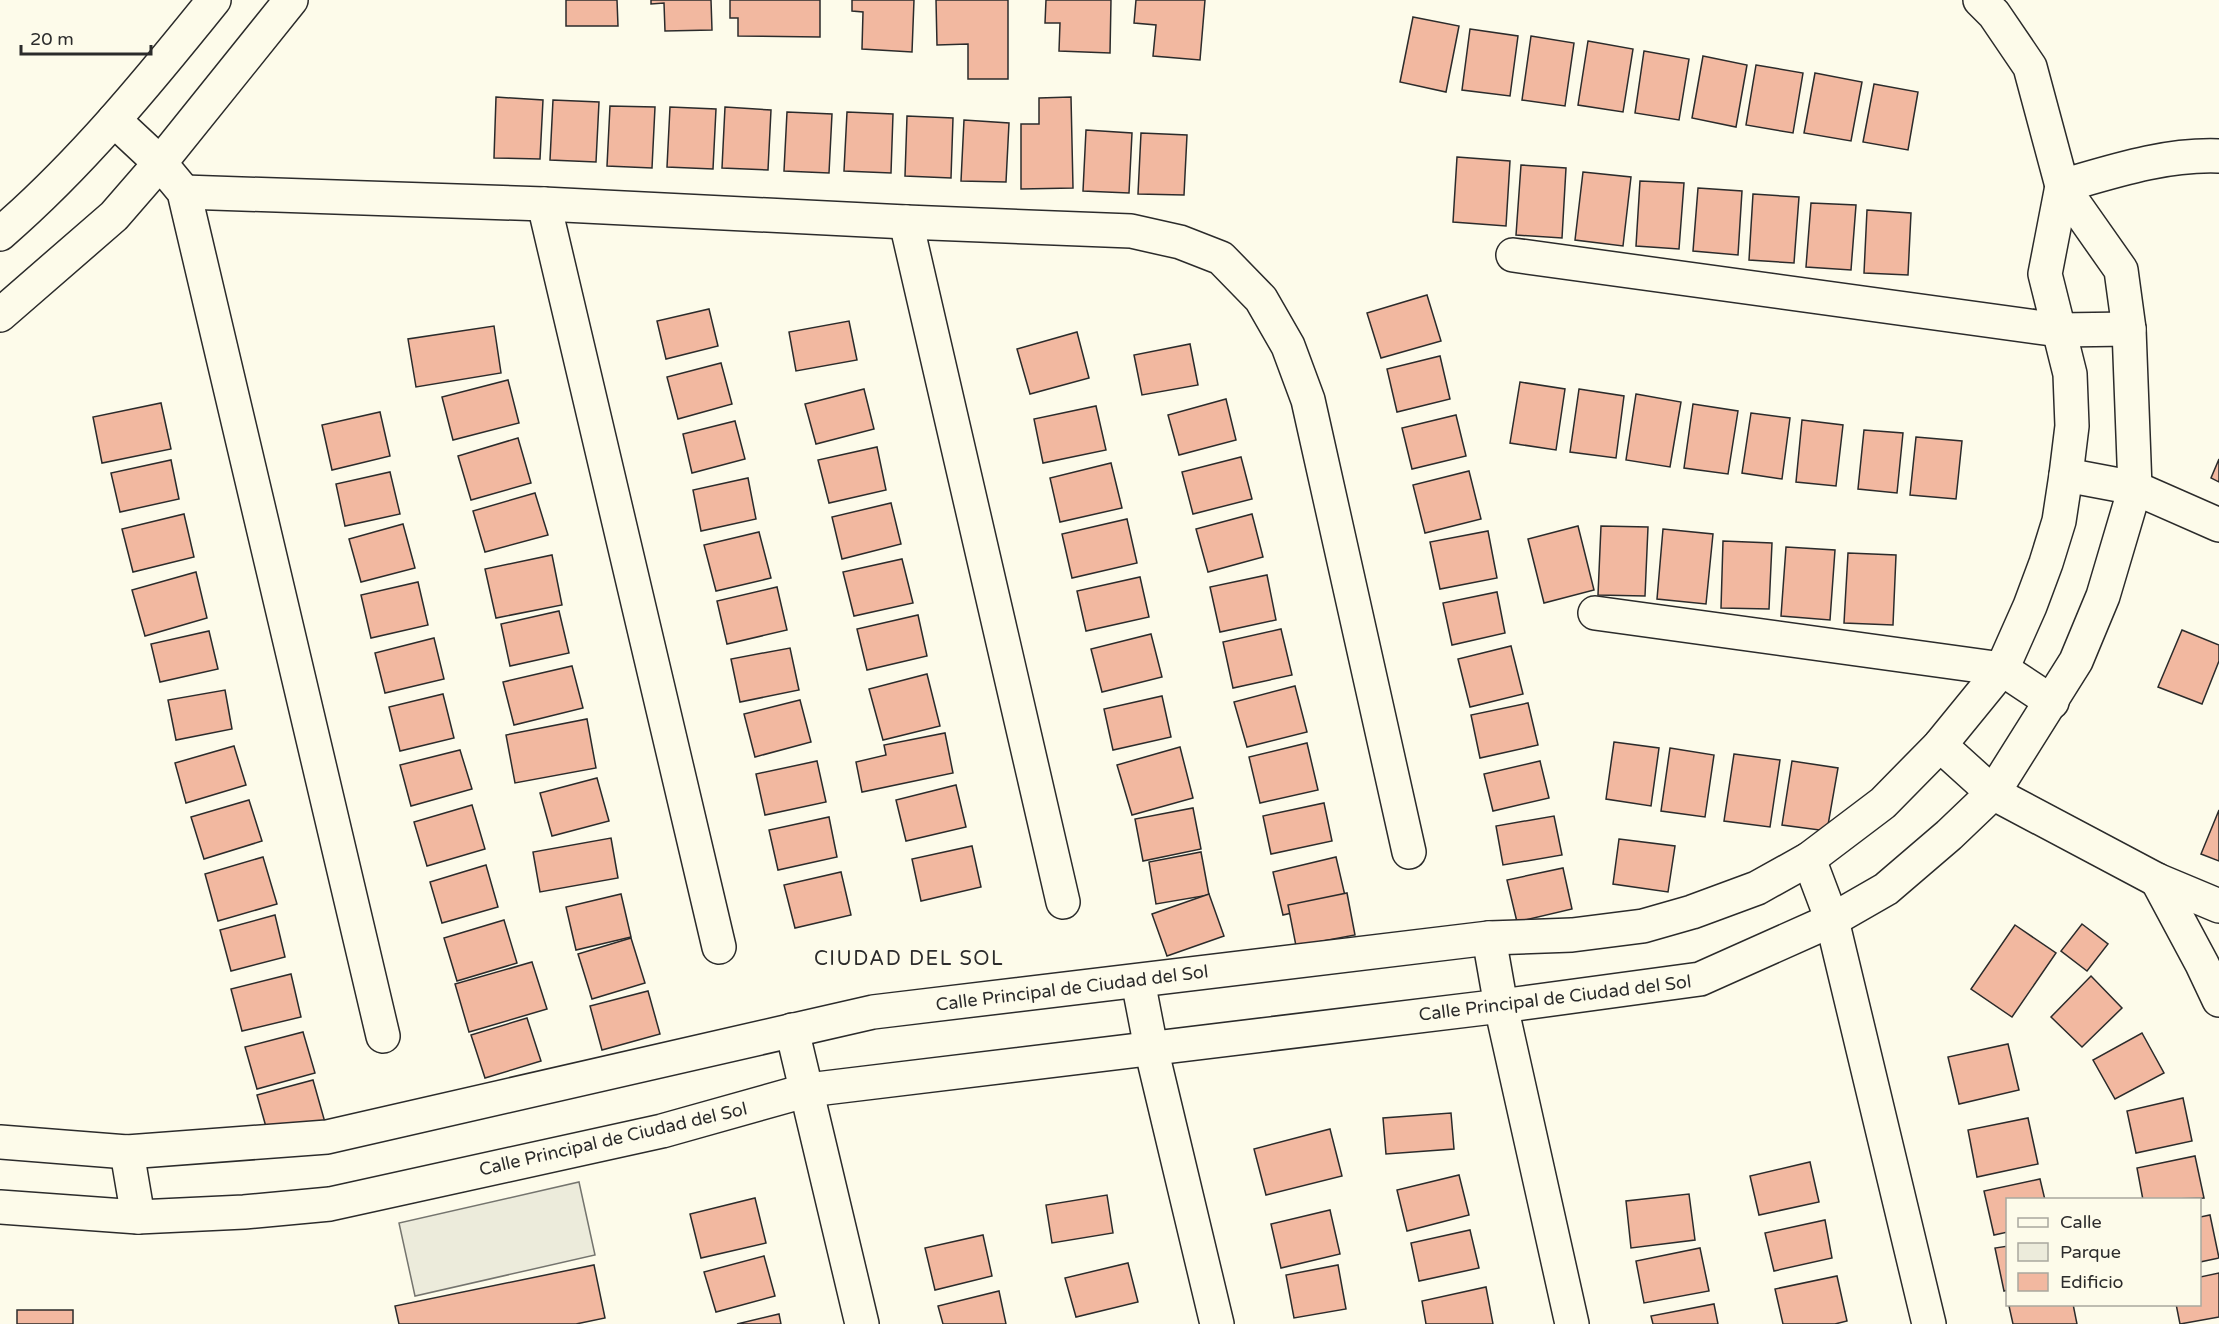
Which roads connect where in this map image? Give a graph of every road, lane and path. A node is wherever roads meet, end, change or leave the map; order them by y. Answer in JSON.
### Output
{"nodes":[{"id":1,"x":214,"y":0,"type":"edge"},
{"id":2,"x":291,"y":0,"type":"edge"},
{"id":3,"x":1980,"y":0,"type":"edge"},
{"id":4,"x":114,"y":120,"type":"junction"},
{"id":5,"x":2219,"y":156,"type":"edge"},
{"id":6,"x":160,"y":163,"type":"junction"},
{"id":7,"x":2062,"y":186,"type":"junction"},
{"id":8,"x":184,"y":192,"type":"junction"},
{"id":9,"x":544,"y":204,"type":"junction"},
{"id":10,"x":906,"y":222,"type":"junction"},
{"id":11,"x":0,"y":234,"type":"edge"},
{"id":12,"x":1512,"y":255,"type":"dead end"},
{"id":13,"x":0,"y":315,"type":"edge"},
{"id":14,"x":2129,"y":329,"type":"junction"},
{"id":15,"x":2059,"y":330,"type":"junction"},
{"id":16,"x":2067,"y":475,"type":"junction"},
{"id":17,"x":2135,"y":488,"type":"junction"},
{"id":18,"x":2219,"y":525,"type":"edge"},
{"id":19,"x":1595,"y":613,"type":"dead end"},
{"id":20,"x":2002,"y":669,"type":"junction"},
{"id":21,"x":2052,"y":702,"type":"junction"},
{"id":22,"x":1940,"y":745,"type":"junction"},
{"id":23,"x":1993,"y":793,"type":"junction"},
{"id":24,"x":1409,"y":852,"type":"dead end"},
{"id":25,"x":1809,"y":859,"type":"junction"},
{"id":26,"x":2157,"y":880,"type":"junction"},
{"id":27,"x":1063,"y":902,"type":"dead end"},
{"id":28,"x":2219,"y":906,"type":"edge"},
{"id":29,"x":1833,"y":920,"type":"junction"},
{"id":30,"x":1489,"y":938,"type":"junction"},
{"id":31,"x":719,"y":947,"type":"dead end"},
{"id":32,"x":1138,"y":981,"type":"junction"},
{"id":33,"x":2219,"y":1000,"type":"edge"},
{"id":34,"x":1501,"y":1006,"type":"junction"},
{"id":35,"x":792,"y":1030,"type":"junction"},
{"id":36,"x":383,"y":1036,"type":"dead end"},
{"id":37,"x":1151,"y":1048,"type":"junction"},
{"id":38,"x":808,"y":1090,"type":"junction"},
{"id":39,"x":0,"y":1142,"type":"edge"},
{"id":40,"x":127,"y":1152,"type":"junction"},
{"id":41,"x":0,"y":1208,"type":"edge"},
{"id":42,"x":138,"y":1217,"type":"junction"},
{"id":43,"x":862,"y":1324,"type":"edge"},
{"id":44,"x":1217,"y":1324,"type":"edge"},
{"id":45,"x":1572,"y":1324,"type":"edge"},
{"id":46,"x":1929,"y":1324,"type":"edge"}],
"edges":[{"from":1,"to":4,"type":"street"},
{"from":2,"to":6,"type":"street"},
{"from":3,"to":7,"type":"street"},
{"from":4,"to":6,"type":"street"},
{"from":4,"to":11,"type":"street"},
{"from":5,"to":7,"type":"street"},
{"from":6,"to":8,"type":"street"},
{"from":6,"to":13,"type":"street"},
{"from":7,"to":14,"type":"street","name":"Calle Principal de Ciudad del Sol"},
{"from":7,"to":15,"type":"street","name":"Calle Principal de Ciudad del Sol"},
{"from":8,"to":9,"type":"street"},
{"from":8,"to":36,"type":"street"},
{"from":9,"to":10,"type":"street"},
{"from":9,"to":31,"type":"street"},
{"from":10,"to":24,"type":"street"},
{"from":10,"to":27,"type":"street"},
{"from":12,"to":15,"type":"street"},
{"from":14,"to":15,"type":"street"},
{"from":14,"to":17,"type":"street","name":"Calle Principal de Ciudad del Sol"},
{"from":15,"to":16,"type":"street","name":"Calle Principal de Ciudad del Sol"},
{"from":16,"to":17,"type":"street"},
{"from":16,"to":20,"type":"street","name":"Calle Principal de Ciudad del Sol"},
{"from":17,"to":18,"type":"street"},
{"from":17,"to":21,"type":"street","name":"Calle Principal de Ciudad del Sol"},
{"from":19,"to":20,"type":"street"},
{"from":20,"to":21,"type":"street"},
{"from":20,"to":22,"type":"street","name":"Calle Principal de Ciudad del Sol"},
{"from":21,"to":23,"type":"street","name":"Calle Principal de Ciudad del Sol"},
{"from":22,"to":23,"type":"street"},
{"from":22,"to":25,"type":"street","name":"Calle Principal de Ciudad del Sol"},
{"from":23,"to":26,"type":"street"},
{"from":23,"to":29,"type":"street","name":"Calle Principal de Ciudad del Sol"},
{"from":25,"to":29,"type":"street"},
{"from":25,"to":30,"type":"street","name":"Calle Principal de Ciudad del Sol"},
{"from":26,"to":28,"type":"street"},
{"from":26,"to":33,"type":"street"},
{"from":29,"to":34,"type":"street","name":"Calle Principal de Ciudad del Sol"},
{"from":29,"to":46,"type":"street"},
{"from":30,"to":32,"type":"street","name":"Calle Principal de Ciudad del Sol"},
{"from":30,"to":34,"type":"street"},
{"from":32,"to":35,"type":"street","name":"Calle Principal de Ciudad del Sol"},
{"from":32,"to":37,"type":"street"},
{"from":34,"to":37,"type":"street","name":"Calle Principal de Ciudad del Sol"},
{"from":34,"to":45,"type":"street"},
{"from":35,"to":38,"type":"street"},
{"from":35,"to":40,"type":"street","name":"Calle Principal de Ciudad del Sol"},
{"from":37,"to":38,"type":"street","name":"Calle Principal de Ciudad del Sol"},
{"from":37,"to":44,"type":"street"},
{"from":38,"to":42,"type":"street","name":"Calle Principal de Ciudad del Sol"},
{"from":38,"to":43,"type":"street"},
{"from":39,"to":40,"type":"street","name":"Calle Principal de Ciudad del Sol"},
{"from":40,"to":42,"type":"street"},
{"from":41,"to":42,"type":"street","name":"Calle Principal de Ciudad del Sol"}]}
